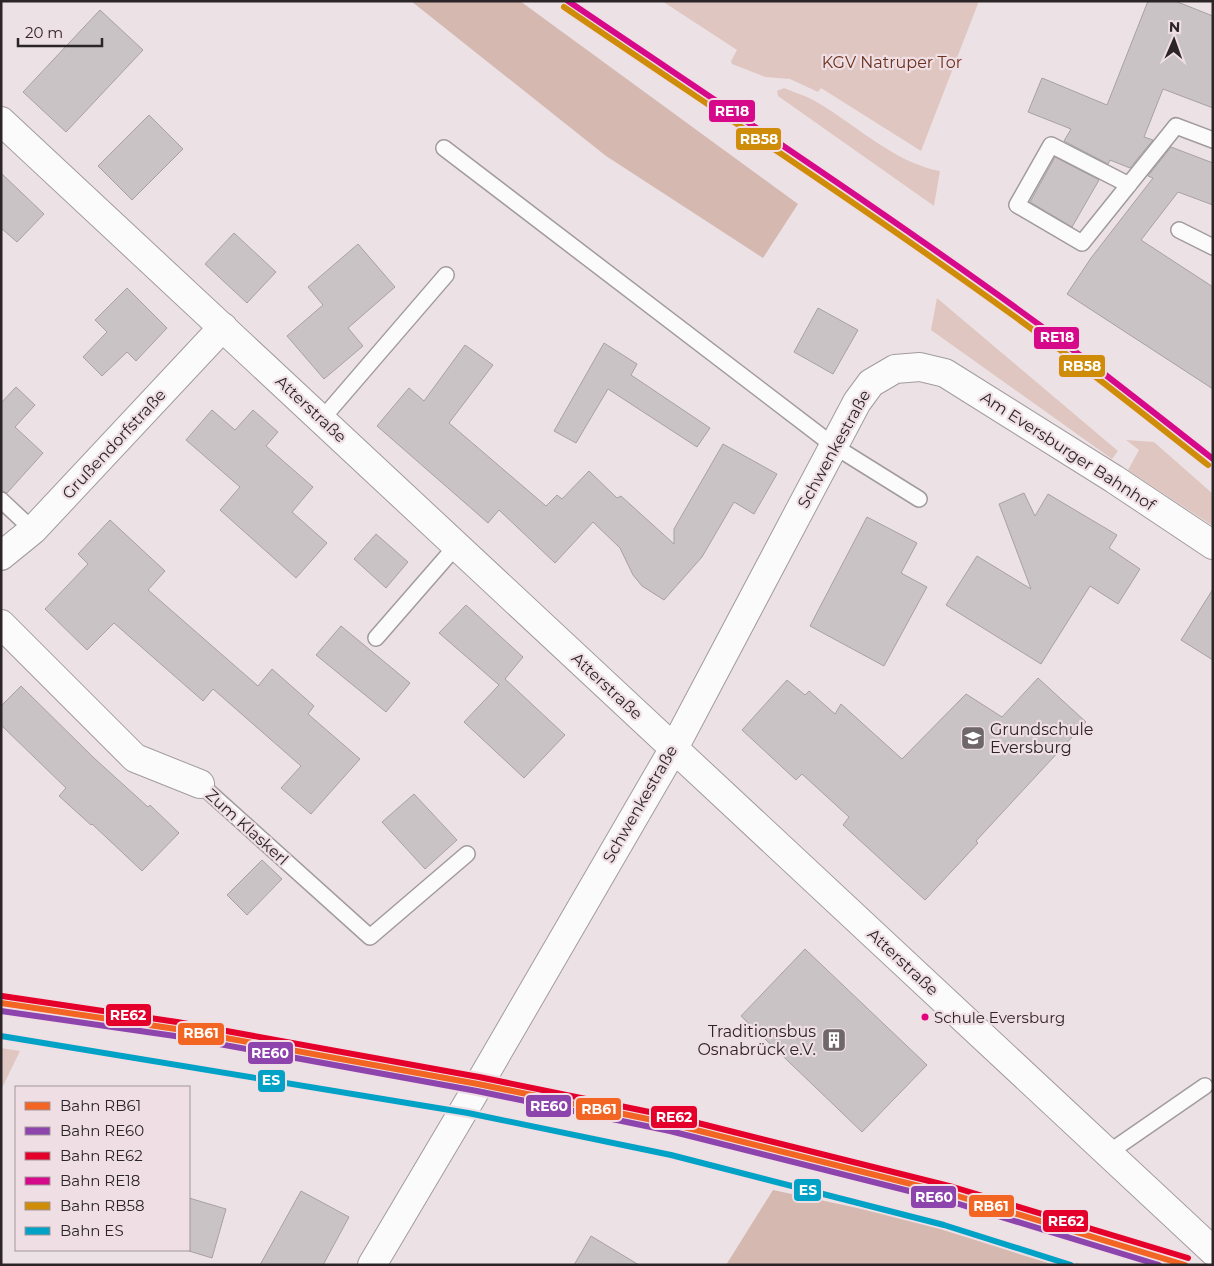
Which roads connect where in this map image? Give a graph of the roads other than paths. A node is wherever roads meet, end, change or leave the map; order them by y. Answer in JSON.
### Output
{"nodes":[{"id":1,"x":1,"y":121,"type":"edge"},
{"id":2,"x":1213,"y":140,"type":"edge"},
{"id":3,"x":444,"y":148,"type":"dead end"},
{"id":4,"x":1129,"y":185,"type":"junction"},
{"id":5,"x":1179,"y":230,"type":"dead end"},
{"id":6,"x":1213,"y":247,"type":"edge"},
{"id":7,"x":446,"y":275,"type":"dead end"},
{"id":8,"x":223,"y":327,"type":"junction"},
{"id":9,"x":920,"y":366,"type":"joint"},
{"id":10,"x":322,"y":419,"type":"junction"},
{"id":11,"x":834,"y":446,"type":"junction"},
{"id":12,"x":919,"y":499,"type":"dead end"},
{"id":13,"x":1,"y":500,"type":"edge"},
{"id":14,"x":33,"y":530,"type":"junction"},
{"id":15,"x":456,"y":545,"type":"junction"},
{"id":16,"x":1213,"y":545,"type":"edge"},
{"id":17,"x":1,"y":556,"type":"edge"},
{"id":18,"x":1,"y":624,"type":"edge"},
{"id":19,"x":376,"y":638,"type":"dead end"},
{"id":20,"x":674,"y":748,"type":"junction"},
{"id":21,"x":200,"y":784,"type":"joint"},
{"id":22,"x":467,"y":854,"type":"dead end"},
{"id":23,"x":1205,"y":1086,"type":"dead end"},
{"id":24,"x":1108,"y":1153,"type":"junction"},
{"id":25,"x":1213,"y":1251,"type":"edge"},
{"id":26,"x":372,"y":1265,"type":"edge"}],
"edges":[{"from":1,"to":8,"type":"street","name":"Atterstraße"},
{"from":2,"to":4,"type":"lane"},
{"from":3,"to":11,"type":"lane"},
{"from":4,"to":4,"type":"lane"},
{"from":5,"to":6,"type":"lane"},
{"from":7,"to":10,"type":"lane"},
{"from":8,"to":10,"type":"street","name":"Atterstraße"},
{"from":8,"to":14,"type":"street","name":"Grußendorfstraße"},
{"from":9,"to":11,"type":"street","name":"Schwenkestraße"},
{"from":9,"to":16,"type":"street","name":"Am Eversburger Bahnhof"},
{"from":10,"to":15,"type":"street","name":"Atterstraße"},
{"from":11,"to":12,"type":"lane"},
{"from":11,"to":20,"type":"street","name":"Schwenkestraße"},
{"from":13,"to":14,"type":"lane"},
{"from":14,"to":17,"type":"street","name":"Grußendorfstraße"},
{"from":15,"to":19,"type":"lane"},
{"from":15,"to":20,"type":"street","name":"Atterstraße"},
{"from":18,"to":21,"type":"street","name":"Zum Klaskerl"},
{"from":20,"to":24,"type":"street","name":"Atterstraße"},
{"from":20,"to":26,"type":"street","name":"Schwenkestraße"},
{"from":21,"to":22,"type":"lane","name":"Zum Klaskerl"},
{"from":23,"to":24,"type":"lane"},
{"from":24,"to":25,"type":"street","name":"Atterstraße"}]}
